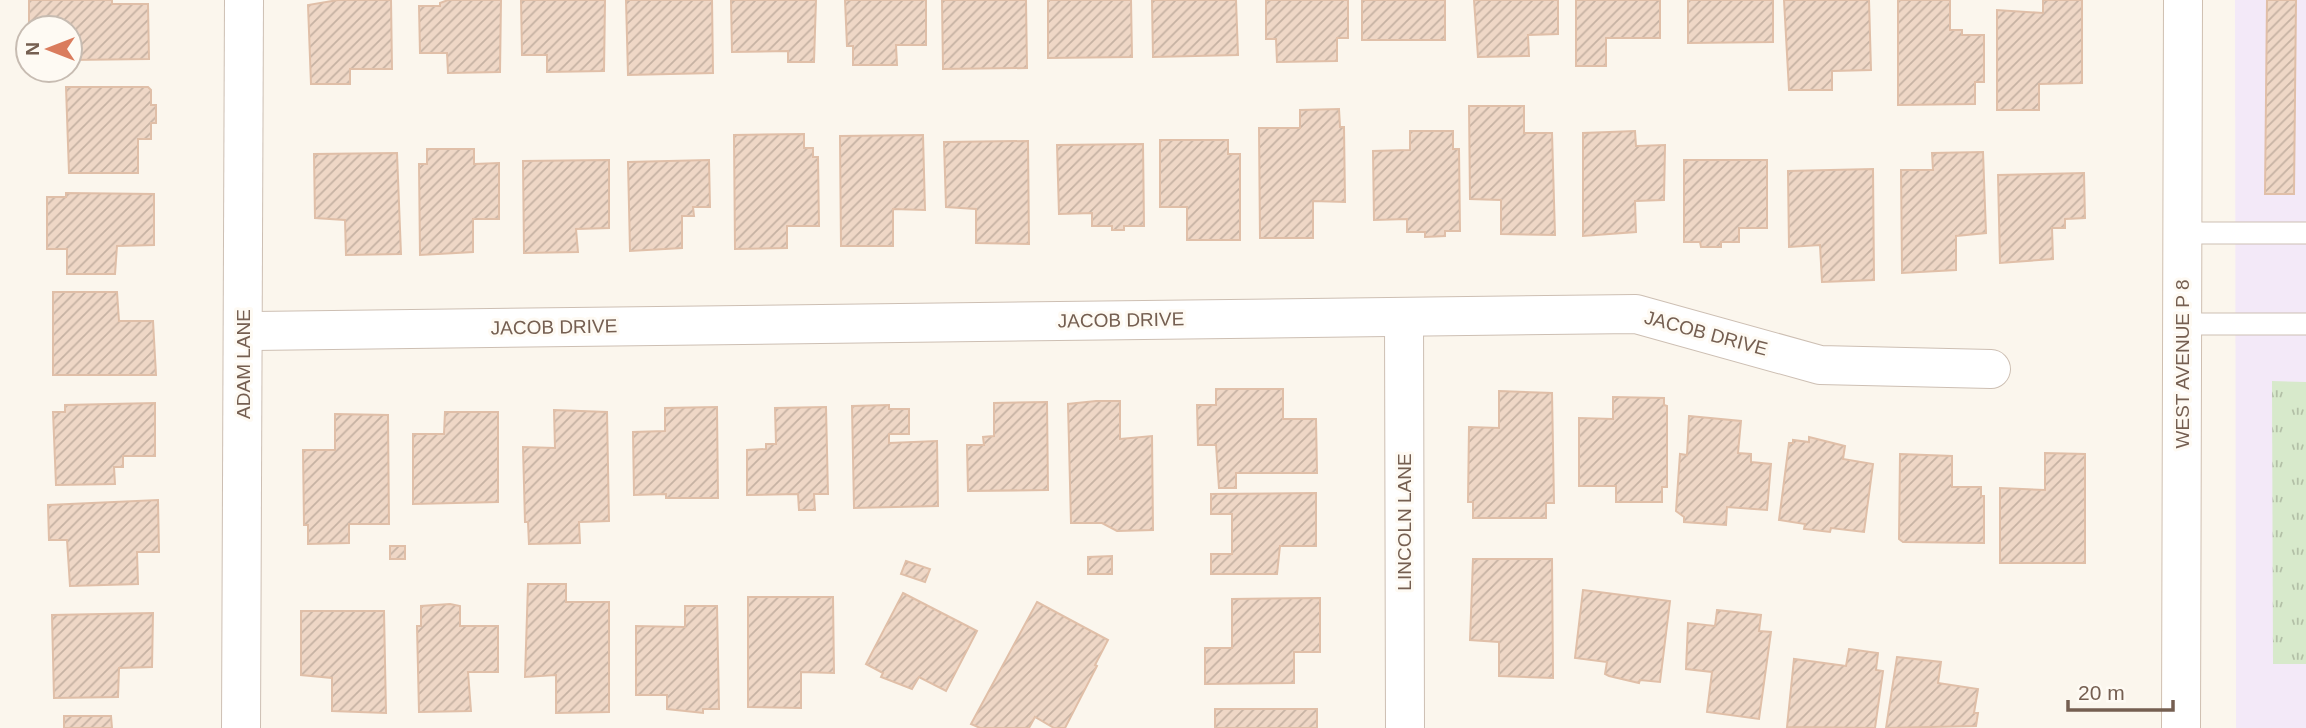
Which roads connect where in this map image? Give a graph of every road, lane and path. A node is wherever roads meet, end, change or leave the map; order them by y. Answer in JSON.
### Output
{"nodes":[{"id":1,"x":244,"y":0,"type":"edge"},
{"id":2,"x":2183,"y":0,"type":"edge"},
{"id":3,"x":2183,"y":233,"type":"junction"},
{"id":4,"x":2306,"y":233,"type":"edge"},
{"id":5,"x":1404,"y":317,"type":"junction"},
{"id":6,"x":2182,"y":324,"type":"junction"},
{"id":7,"x":2306,"y":324,"type":"edge"},
{"id":8,"x":244,"y":331,"type":"junction"},
{"id":9,"x":1991,"y":369,"type":"dead end"},
{"id":10,"x":241,"y":728,"type":"edge"},
{"id":11,"x":1405,"y":728,"type":"edge"},
{"id":12,"x":2181,"y":728,"type":"edge"}],
"edges":[{"from":1,"to":8,"type":"street","name":"ADAM LANE"},
{"from":2,"to":3,"type":"street","name":"WEST AVENUE P 8"},
{"from":3,"to":4,"type":"lane"},
{"from":3,"to":6,"type":"street","name":"WEST AVENUE P 8"},
{"from":5,"to":8,"type":"street","name":"JACOB DRIVE"},
{"from":5,"to":9,"type":"street","name":"JACOB DRIVE"},
{"from":5,"to":11,"type":"street","name":"LINCOLN LANE"},
{"from":6,"to":7,"type":"lane"},
{"from":6,"to":12,"type":"street","name":"WEST AVENUE P 8"},
{"from":8,"to":10,"type":"street","name":"ADAM LANE"}]}
